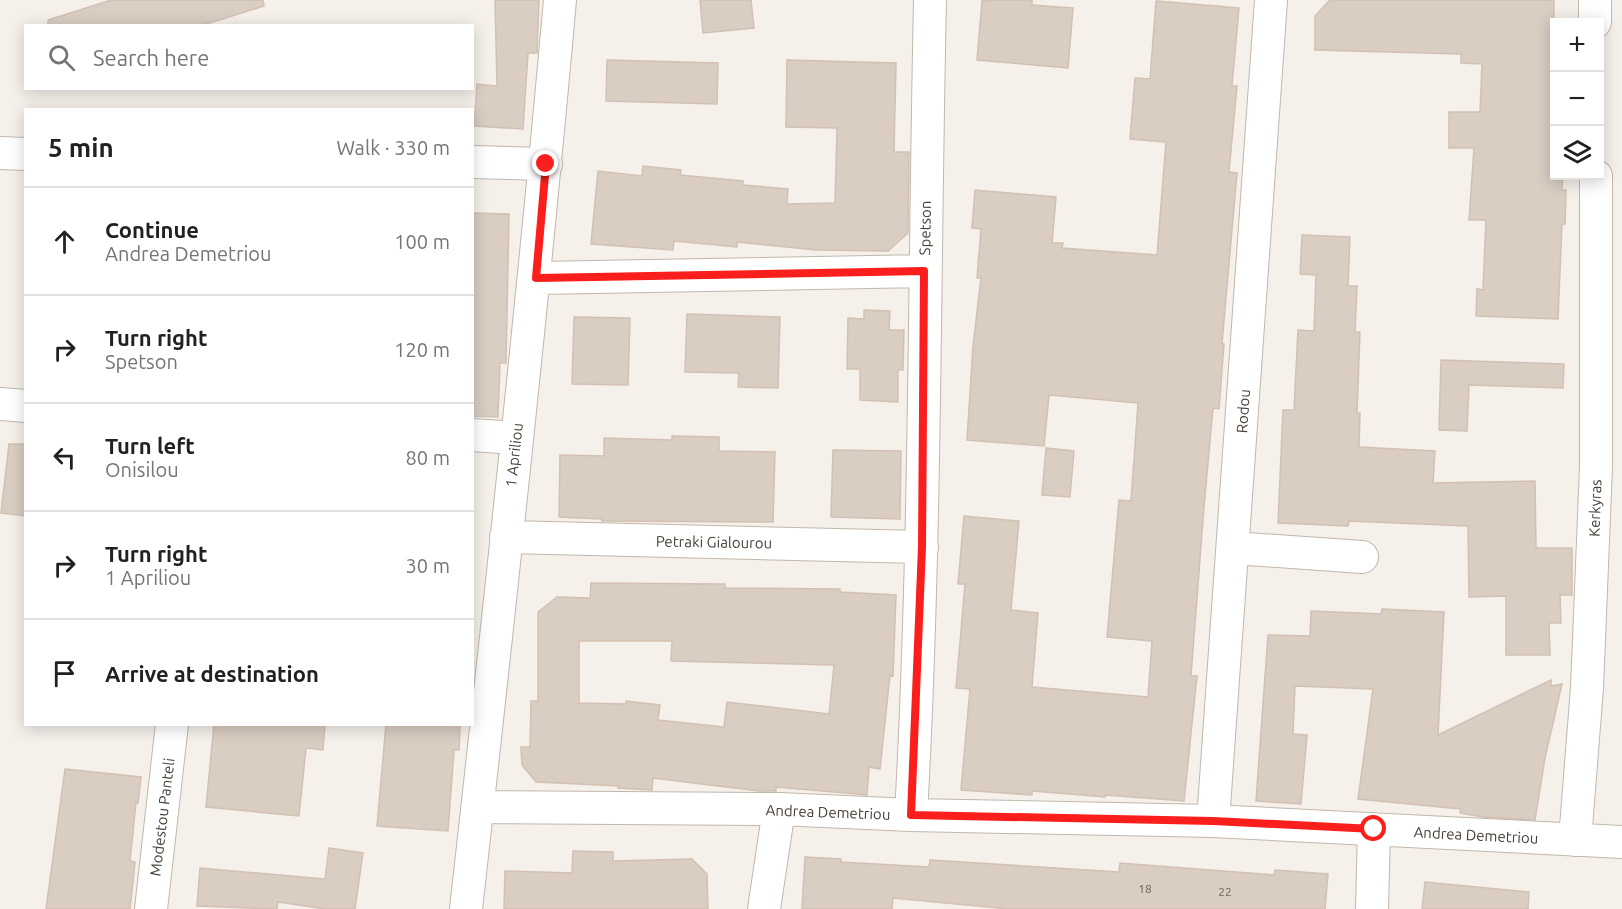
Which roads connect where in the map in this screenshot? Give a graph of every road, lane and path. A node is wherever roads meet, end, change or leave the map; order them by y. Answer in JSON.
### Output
{"nodes":[{"id":1,"x":560,"y":0,"type":"edge"},
{"id":2,"x":930,"y":0,"type":"edge"},
{"id":3,"x":1272,"y":0,"type":"edge"},
{"id":4,"x":1595,"y":0,"type":"edge"},
{"id":5,"x":1595,"y":18,"type":"edge"},
{"id":6,"x":0,"y":153,"type":"edge"},
{"id":7,"x":24,"y":154,"type":"edge"},
{"id":8,"x":474,"y":162,"type":"edge"},
{"id":9,"x":546,"y":164,"type":"junction"},
{"id":10,"x":1596,"y":180,"type":"edge"},
{"id":11,"x":924,"y":271,"type":"junction"},
{"id":12,"x":536,"y":278,"type":"junction"},
{"id":13,"x":0,"y":404,"type":"edge"},
{"id":14,"x":24,"y":406,"type":"edge"},
{"id":15,"x":474,"y":435,"type":"edge"},
{"id":16,"x":516,"y":438,"type":"junction"},
{"id":17,"x":506,"y":537,"type":"junction"},
{"id":18,"x":922,"y":547,"type":"junction"},
{"id":19,"x":1234,"y":548,"type":"junction"},
{"id":20,"x":1362,"y":557,"type":"dead end"},
{"id":21,"x":172,"y":726,"type":"edge"},
{"id":22,"x":478,"y":807,"type":"junction"},
{"id":23,"x":779,"y":809,"type":"junction"},
{"id":24,"x":911,"y":815,"type":"junction"},
{"id":25,"x":1213,"y":821,"type":"junction"},
{"id":26,"x":1374,"y":829,"type":"junction"},
{"id":27,"x":1575,"y":840,"type":"junction"},
{"id":28,"x":1622,"y":842,"type":"edge"},
{"id":29,"x":151,"y":909,"type":"edge"},
{"id":30,"x":466,"y":909,"type":"edge"},
{"id":31,"x":764,"y":909,"type":"edge"},
{"id":32,"x":1372,"y":909,"type":"edge"}],
"edges":[{"from":1,"to":9,"type":"street","name":"1 Apriliou"},
{"from":2,"to":11,"type":"street","name":"Spetson"},
{"from":3,"to":19,"type":"street","name":"Rodou"},
{"from":4,"to":5,"type":"street"},
{"from":6,"to":7,"type":"street"},
{"from":8,"to":9,"type":"street"},
{"from":9,"to":12,"type":"street","name":"1 Apriliou"},
{"from":10,"to":27,"type":"street","name":"Kerkyras"},
{"from":11,"to":12,"type":"street"},
{"from":11,"to":18,"type":"street","name":"Spetson"},
{"from":12,"to":16,"type":"street","name":"1 Apriliou"},
{"from":13,"to":14,"type":"street"},
{"from":15,"to":16,"type":"street"},
{"from":16,"to":17,"type":"street","name":"1 Apriliou"},
{"from":17,"to":18,"type":"street","name":"Petraki Gialourou"},
{"from":17,"to":22,"type":"street","name":"1 Apriliou"},
{"from":18,"to":24,"type":"street","name":"Spetson"},
{"from":19,"to":20,"type":"street"},
{"from":19,"to":25,"type":"street","name":"Rodou"},
{"from":21,"to":29,"type":"street","name":"Modestou Panteli"},
{"from":22,"to":23,"type":"street","name":"Andrea Demetriou"},
{"from":22,"to":30,"type":"street","name":"1 Apriliou"},
{"from":23,"to":24,"type":"street","name":"Andrea Demetriou"},
{"from":23,"to":31,"type":"street"},
{"from":24,"to":25,"type":"street","name":"Andrea Demetriou"},
{"from":25,"to":26,"type":"street","name":"Andrea Demetriou"},
{"from":26,"to":27,"type":"street","name":"Andrea Demetriou"},
{"from":26,"to":32,"type":"street"},
{"from":27,"to":28,"type":"street","name":"Andrea Demetriou"}]}
